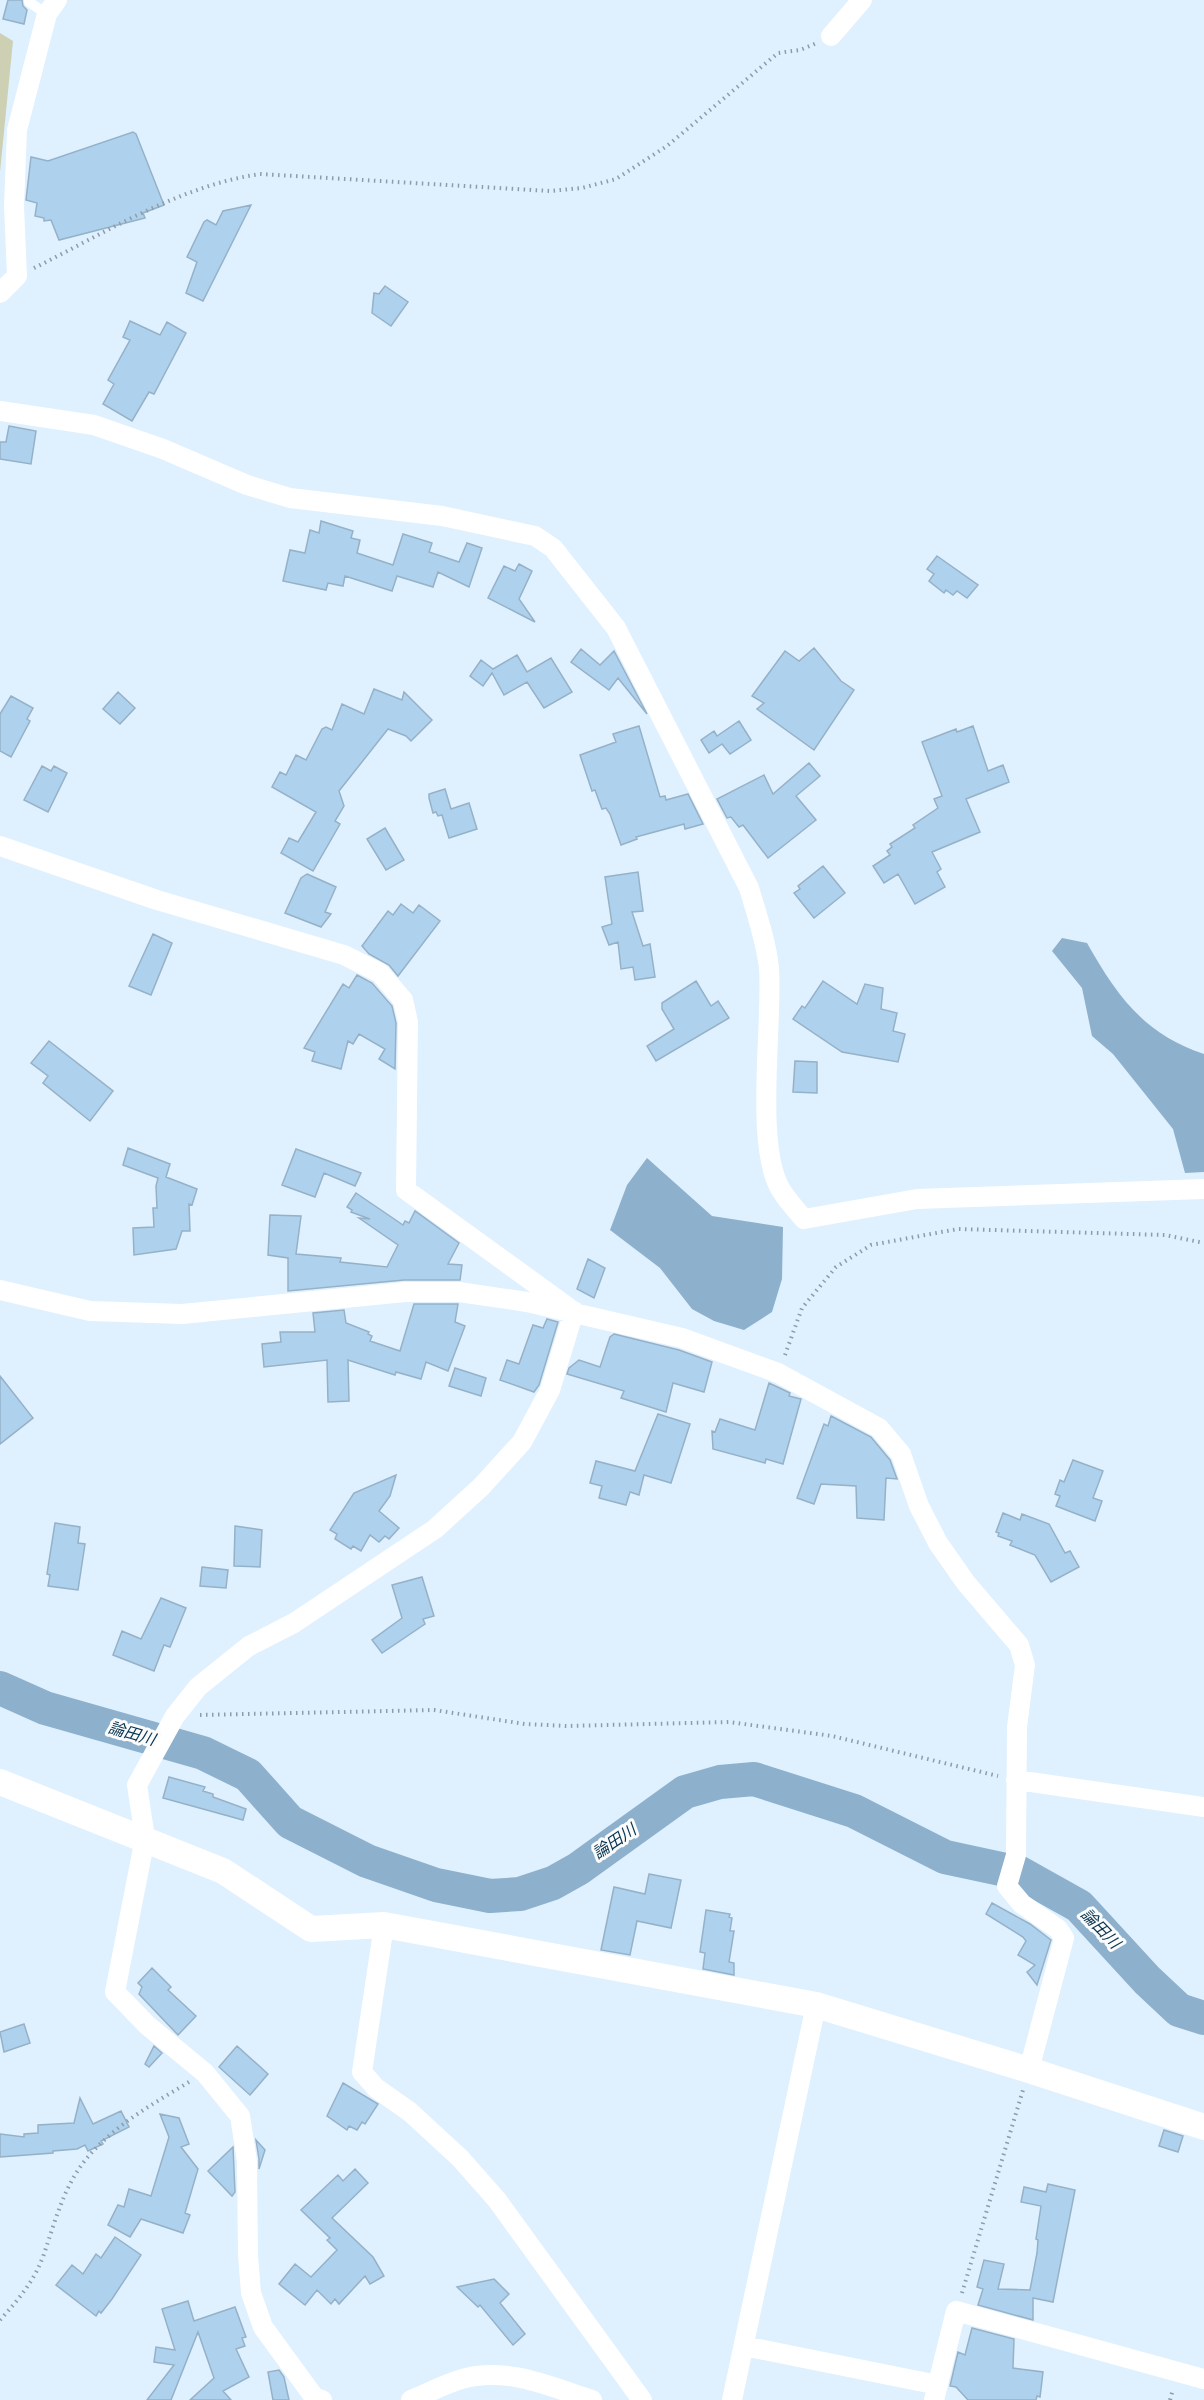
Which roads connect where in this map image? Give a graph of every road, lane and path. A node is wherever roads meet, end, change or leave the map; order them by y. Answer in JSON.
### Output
{"nodes":[{"id":1,"x":862,"y":0,"type":"edge"},
{"id":2,"x":29,"y":2,"type":"dead end"},
{"id":3,"x":52,"y":7,"type":"edge"},
{"id":4,"x":831,"y":36,"type":"joint"},
{"id":5,"x":17,"y":276,"type":"junction"},
{"id":6,"x":0,"y":293,"type":"edge"},
{"id":7,"x":0,"y":411,"type":"edge"},
{"id":8,"x":0,"y":846,"type":"edge"},
{"id":9,"x":1204,"y":1189,"type":"edge"},
{"id":10,"x":1204,"y":1243,"type":"edge"},
{"id":11,"x":0,"y":1290,"type":"edge"},
{"id":12,"x":574,"y":1311,"type":"junction"},
{"id":13,"x":778,"y":1373,"type":"junction"},
{"id":14,"x":175,"y":1716,"type":"junction"},
{"id":15,"x":1016,"y":1780,"type":"junction"},
{"id":16,"x":0,"y":1782,"type":"edge"},
{"id":17,"x":1204,"y":1807,"type":"edge"},
{"id":18,"x":145,"y":1838,"type":"junction"},
{"id":19,"x":384,"y":1925,"type":"junction"},
{"id":20,"x":816,"y":2005,"type":"junction"},
{"id":21,"x":1029,"y":2070,"type":"junction"},
{"id":22,"x":205,"y":2073,"type":"junction"},
{"id":23,"x":1204,"y":2127,"type":"edge"},
{"id":24,"x":956,"y":2311,"type":"junction"},
{"id":25,"x":0,"y":2320,"type":"edge"},
{"id":26,"x":744,"y":2346,"type":"junction"},
{"id":27,"x":1204,"y":2379,"type":"edge"},
{"id":28,"x":936,"y":2393,"type":"edge"},
{"id":29,"x":322,"y":2400,"type":"edge"},
{"id":30,"x":411,"y":2400,"type":"edge"},
{"id":31,"x":592,"y":2400,"type":"edge"},
{"id":32,"x":642,"y":2400,"type":"edge"},
{"id":33,"x":732,"y":2400,"type":"edge"}],
"edges":[{"from":1,"to":4,"type":"street"},
{"from":2,"to":3,"type":"lane"},
{"from":3,"to":5,"type":"street"},
{"from":4,"to":5,"type":"path"},
{"from":5,"to":6,"type":"street"},
{"from":7,"to":9,"type":"street"},
{"from":8,"to":12,"type":"street"},
{"from":10,"to":13,"type":"path"},
{"from":11,"to":12,"type":"street"},
{"from":12,"to":13,"type":"street"},
{"from":12,"to":14,"type":"street"},
{"from":13,"to":15,"type":"street"},
{"from":14,"to":15,"type":"path"},
{"from":14,"to":18,"type":"street"},
{"from":15,"to":17,"type":"street"},
{"from":15,"to":21,"type":"street"},
{"from":16,"to":18,"type":"street"},
{"from":18,"to":19,"type":"street"},
{"from":18,"to":22,"type":"street"},
{"from":19,"to":20,"type":"street"},
{"from":19,"to":32,"type":"street"},
{"from":20,"to":21,"type":"street"},
{"from":20,"to":26,"type":"street"},
{"from":21,"to":23,"type":"street"},
{"from":21,"to":24,"type":"path"},
{"from":22,"to":25,"type":"path"},
{"from":22,"to":29,"type":"street"},
{"from":24,"to":27,"type":"street"},
{"from":24,"to":28,"type":"street"},
{"from":26,"to":28,"type":"street"},
{"from":26,"to":33,"type":"street"},
{"from":30,"to":31,"type":"street"}]}
